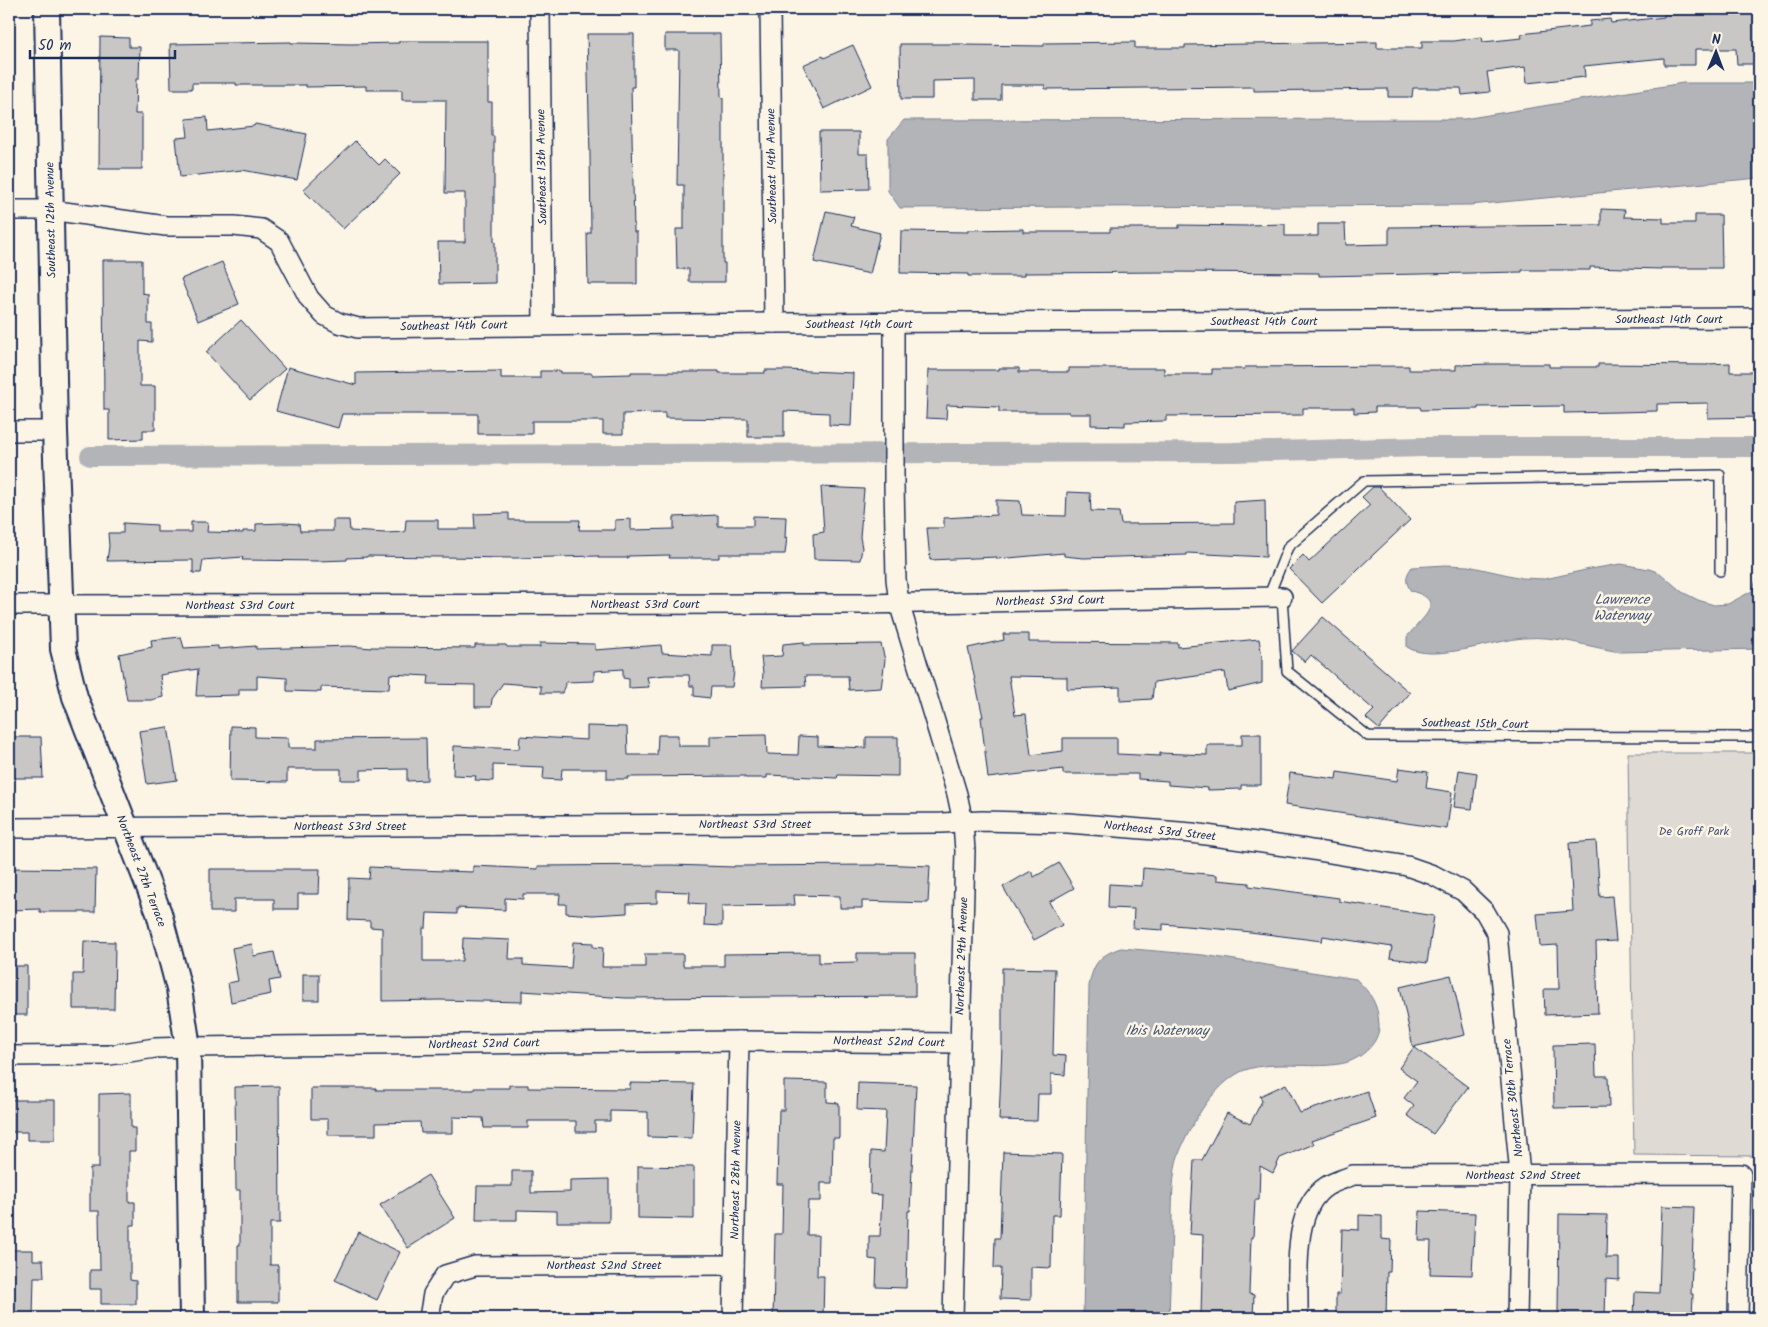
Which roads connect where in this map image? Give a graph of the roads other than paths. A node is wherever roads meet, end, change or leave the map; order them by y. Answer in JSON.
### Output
{"nodes":[{"id":1,"x":47,"y":9,"type":"edge"},
{"id":2,"x":540,"y":9,"type":"edge"},
{"id":3,"x":770,"y":9,"type":"edge"},
{"id":4,"x":9,"y":210,"type":"edge"},
{"id":5,"x":50,"y":210,"type":"junction"},
{"id":6,"x":1759,"y":318,"type":"edge"},
{"id":7,"x":774,"y":323,"type":"junction"},
{"id":8,"x":894,"y":324,"type":"junction"},
{"id":9,"x":544,"y":325,"type":"junction"},
{"id":10,"x":9,"y":431,"type":"edge"},
{"id":11,"x":55,"y":431,"type":"junction"},
{"id":12,"x":1720,"y":571,"type":"dead end"},
{"id":13,"x":1275,"y":598,"type":"junction"},
{"id":14,"x":899,"y":603,"type":"junction"},
{"id":15,"x":9,"y":605,"type":"edge"},
{"id":16,"x":61,"y":605,"type":"junction"},
{"id":17,"x":1759,"y":738,"type":"edge"},
{"id":18,"x":963,"y":822,"type":"junction"},
{"id":19,"x":124,"y":827,"type":"junction"},
{"id":20,"x":9,"y":828,"type":"edge"},
{"id":21,"x":1485,"y":912,"type":"joint"},
{"id":22,"x":739,"y":1041,"type":"junction"},
{"id":23,"x":959,"y":1043,"type":"junction"},
{"id":24,"x":188,"y":1047,"type":"junction"},
{"id":25,"x":9,"y":1056,"type":"edge"},
{"id":26,"x":1520,"y":1175,"type":"junction"},
{"id":27,"x":734,"y":1265,"type":"junction"},
{"id":28,"x":192,"y":1318,"type":"edge"},
{"id":29,"x":428,"y":1318,"type":"edge"},
{"id":30,"x":733,"y":1318,"type":"edge"},
{"id":31,"x":953,"y":1318,"type":"edge"},
{"id":32,"x":1298,"y":1318,"type":"edge"},
{"id":33,"x":1518,"y":1318,"type":"edge"},
{"id":34,"x":1738,"y":1318,"type":"edge"}],
"edges":[{"from":1,"to":5,"type":"street","name":"Southeast 12th Avenue"},
{"from":2,"to":9,"type":"street","name":"Southeast 13th Avenue"},
{"from":3,"to":7,"type":"street","name":"Southeast 14th Avenue"},
{"from":4,"to":5,"type":"street","name":"Southeast 14th Court"},
{"from":5,"to":9,"type":"street","name":"Southeast 14th Court"},
{"from":5,"to":11,"type":"street","name":"Southeast 12th Avenue"},
{"from":6,"to":8,"type":"street","name":"Southeast 14th Court"},
{"from":7,"to":8,"type":"street","name":"Southeast 14th Court"},
{"from":7,"to":9,"type":"street","name":"Southeast 14th Court"},
{"from":8,"to":14,"type":"street"},
{"from":10,"to":11,"type":"street"},
{"from":11,"to":16,"type":"street","name":"Northeast 27th Terrace"},
{"from":12,"to":13,"type":"lane"},
{"from":13,"to":14,"type":"street","name":"Northeast 53rd Court"},
{"from":13,"to":17,"type":"lane","name":"Southeast 15th Court"},
{"from":14,"to":16,"type":"street","name":"Northeast 53rd Court"},
{"from":14,"to":18,"type":"street","name":"Northeast 29th Avenue"},
{"from":15,"to":16,"type":"street","name":"Northeast 53rd Court"},
{"from":16,"to":19,"type":"street","name":"Northeast 27th Terrace"},
{"from":18,"to":19,"type":"street","name":"Northeast 53rd Street"},
{"from":18,"to":21,"type":"street","name":"Northeast 53rd Street"},
{"from":18,"to":23,"type":"street","name":"Northeast 29th Avenue"},
{"from":19,"to":20,"type":"street","name":"Northeast 53rd Street"},
{"from":19,"to":24,"type":"street","name":"Northeast 27th Terrace"},
{"from":21,"to":26,"type":"street","name":"Northeast 30th Terrace"},
{"from":22,"to":23,"type":"street","name":"Northeast 52nd Court"},
{"from":22,"to":24,"type":"street","name":"Northeast 52nd Court"},
{"from":22,"to":27,"type":"street","name":"Northeast 28th Avenue"},
{"from":23,"to":31,"type":"street","name":"Northeast 29th Avenue"},
{"from":24,"to":25,"type":"street","name":"Northeast 52nd Court"},
{"from":24,"to":28,"type":"street","name":"Northeast 27th Terrace"},
{"from":26,"to":32,"type":"street","name":"Northeast 52nd Street"},
{"from":26,"to":33,"type":"street","name":"Northeast 30th Terrace"},
{"from":26,"to":34,"type":"street","name":"Northeast 52nd Street"},
{"from":27,"to":29,"type":"street","name":"Northeast 52nd Street"},
{"from":27,"to":30,"type":"street","name":"Northeast 28th Avenue"}]}
